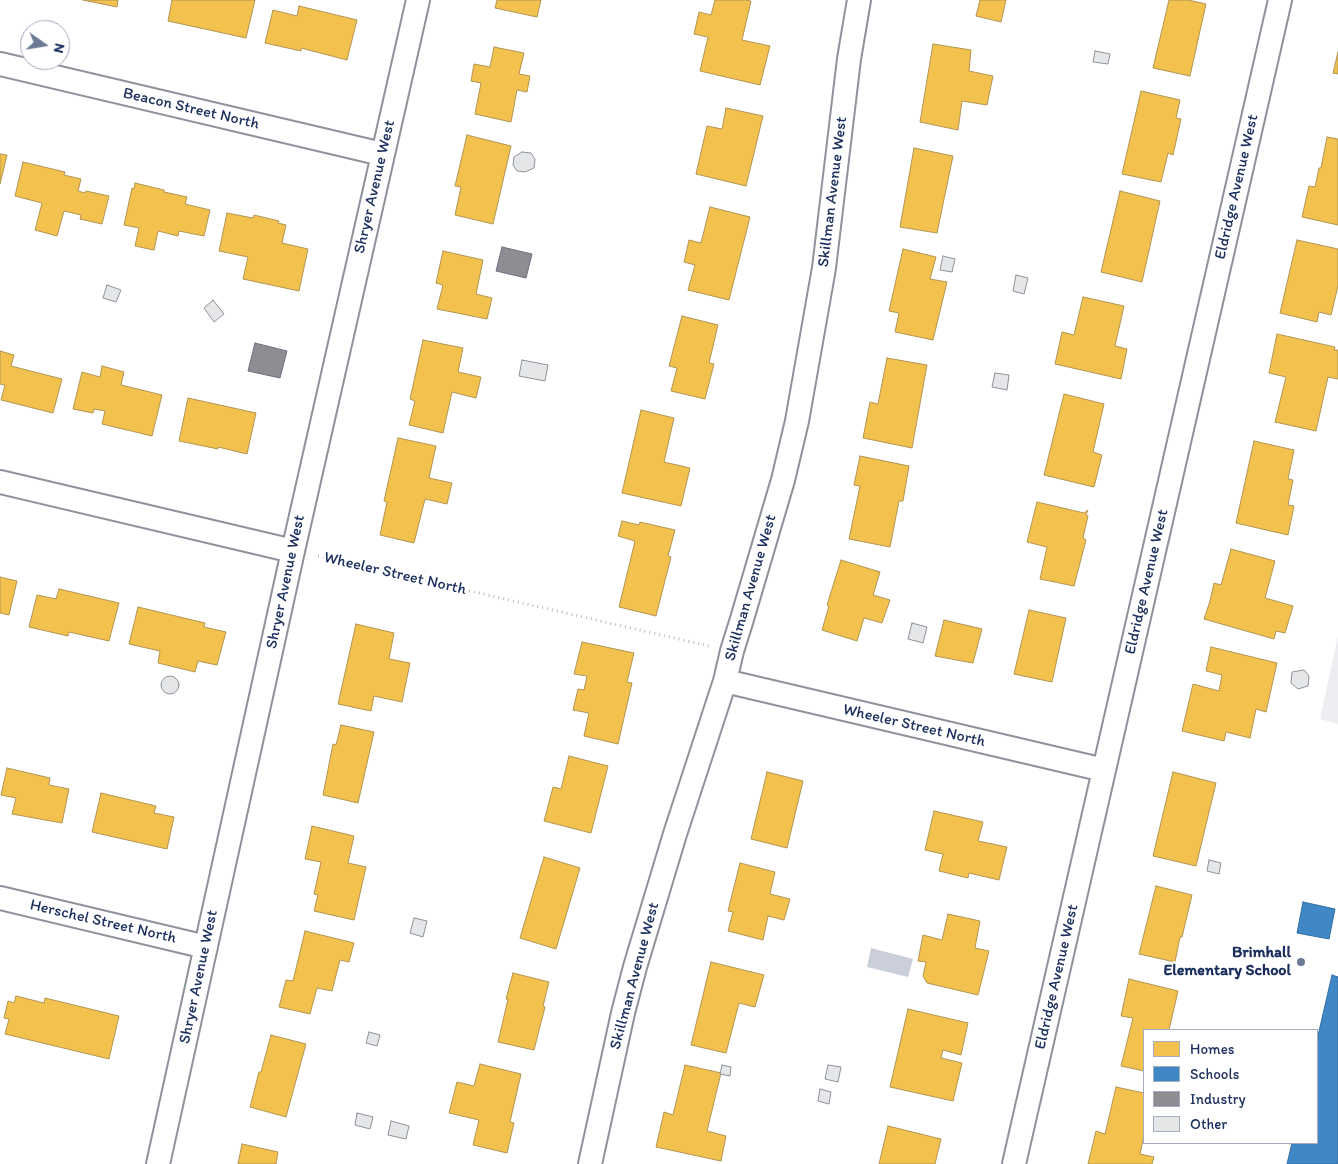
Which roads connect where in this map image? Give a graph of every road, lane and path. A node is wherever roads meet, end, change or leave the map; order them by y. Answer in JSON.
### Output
{"nodes":[{"id":1,"x":418,"y":0,"type":"edge"},
{"id":2,"x":859,"y":0,"type":"edge"},
{"id":3,"x":1280,"y":0,"type":"edge"},
{"id":4,"x":0,"y":64,"type":"edge"},
{"id":5,"x":382,"y":154,"type":"junction"},
{"id":6,"x":0,"y":482,"type":"edge"},
{"id":7,"x":293,"y":551,"type":"junction"},
{"id":8,"x":732,"y":651,"type":"junction"},
{"id":9,"x":725,"y":681,"type":"junction"},
{"id":10,"x":1104,"y":770,"type":"junction"},
{"id":11,"x":0,"y":898,"type":"edge"},
{"id":12,"x":206,"y":947,"type":"junction"},
{"id":13,"x":158,"y":1164,"type":"edge"},
{"id":14,"x":590,"y":1164,"type":"edge"},
{"id":15,"x":1014,"y":1164,"type":"edge"}],
"edges":[{"from":1,"to":5,"type":"street","name":"Shryer Avenue West"},
{"from":2,"to":8,"type":"street","name":"Skillman Avenue West"},
{"from":3,"to":10,"type":"street","name":"Eldridge Avenue West"},
{"from":4,"to":5,"type":"street","name":"Beacon Street North"},
{"from":5,"to":7,"type":"street","name":"Shryer Avenue West"},
{"from":6,"to":7,"type":"street"},
{"from":7,"to":8,"type":"path","name":"Wheeler Street North"},
{"from":7,"to":12,"type":"street","name":"Shryer Avenue West"},
{"from":8,"to":9,"type":"street","name":"Skillman Avenue West"},
{"from":9,"to":10,"type":"street","name":"Wheeler Street North"},
{"from":9,"to":14,"type":"street","name":"Skillman Avenue West"},
{"from":10,"to":15,"type":"street","name":"Eldridge Avenue West"},
{"from":11,"to":12,"type":"street","name":"Herschel Street North"},
{"from":12,"to":13,"type":"street","name":"Shryer Avenue West"}]}
